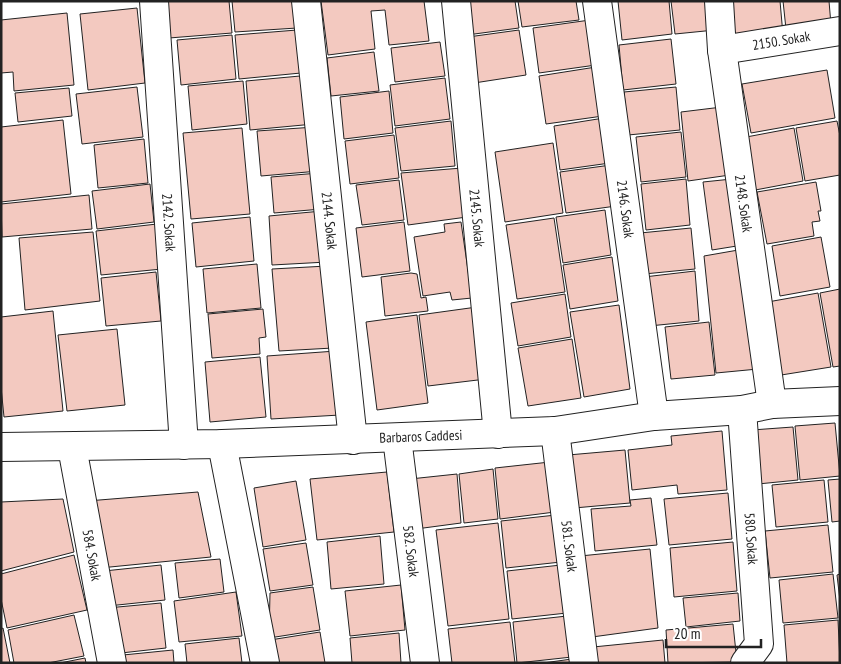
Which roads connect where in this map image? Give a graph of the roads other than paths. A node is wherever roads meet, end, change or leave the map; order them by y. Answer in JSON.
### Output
{"nodes":[{"id":1,"x":154,"y":1,"type":"edge"},
{"id":2,"x":306,"y":1,"type":"edge"},
{"id":3,"x":456,"y":1,"type":"edge"},
{"id":4,"x":597,"y":1,"type":"edge"},
{"id":5,"x":718,"y":1,"type":"edge"},
{"id":6,"x":840,"y":31,"type":"edge"},
{"id":7,"x":722,"y":50,"type":"junction"},
{"id":8,"x":840,"y":401,"type":"edge"},
{"id":9,"x":772,"y":404,"type":"junction"},
{"id":10,"x":742,"y":410,"type":"junction"},
{"id":11,"x":654,"y":416,"type":"junction"},
{"id":12,"x":555,"y":431,"type":"junction"},
{"id":13,"x":498,"y":434,"type":"junction"},
{"id":14,"x":397,"y":438,"type":"junction"},
{"id":15,"x":353,"y":440,"type":"junction"},
{"id":16,"x":222,"y":444,"type":"junction"},
{"id":17,"x":184,"y":445,"type":"junction"},
{"id":18,"x":1,"y":447,"type":"edge"},
{"id":19,"x":72,"y":447,"type":"junction"},
{"id":20,"x":112,"y":663,"type":"edge"},
{"id":21,"x":265,"y":663,"type":"edge"},
{"id":22,"x":425,"y":663,"type":"edge"},
{"id":23,"x":584,"y":663,"type":"edge"},
{"id":24,"x":745,"y":663,"type":"edge"}],
"edges":[{"from":1,"to":17,"type":"street","name":"2142. Sokak"},
{"from":2,"to":15,"type":"street","name":"2144. Sokak"},
{"from":3,"to":13,"type":"street","name":"2145. Sokak"},
{"from":4,"to":11,"type":"street","name":"2146. Sokak"},
{"from":5,"to":7,"type":"street","name":"2148. Sokak"},
{"from":6,"to":7,"type":"street","name":"2150. Sokak"},
{"from":7,"to":9,"type":"street","name":"2148. Sokak"},
{"from":8,"to":9,"type":"street","name":"Barbaros Caddesi"},
{"from":9,"to":10,"type":"street","name":"Barbaros Caddesi"},
{"from":10,"to":11,"type":"street","name":"Barbaros Caddesi"},
{"from":10,"to":24,"type":"street","name":"580. Sokak"},
{"from":11,"to":12,"type":"street","name":"Barbaros Caddesi"},
{"from":12,"to":13,"type":"street","name":"Barbaros Caddesi"},
{"from":12,"to":23,"type":"street","name":"581. Sokak"},
{"from":13,"to":14,"type":"street","name":"Barbaros Caddesi"},
{"from":14,"to":15,"type":"street","name":"Barbaros Caddesi"},
{"from":14,"to":22,"type":"street","name":"582. Sokak"},
{"from":15,"to":16,"type":"street","name":"Barbaros Caddesi"},
{"from":16,"to":17,"type":"street","name":"Barbaros Caddesi"},
{"from":16,"to":21,"type":"street"},
{"from":17,"to":19,"type":"street","name":"Barbaros Caddesi"},
{"from":18,"to":19,"type":"street","name":"Barbaros Caddesi"},
{"from":19,"to":20,"type":"street","name":"584. Sokak"}]}
